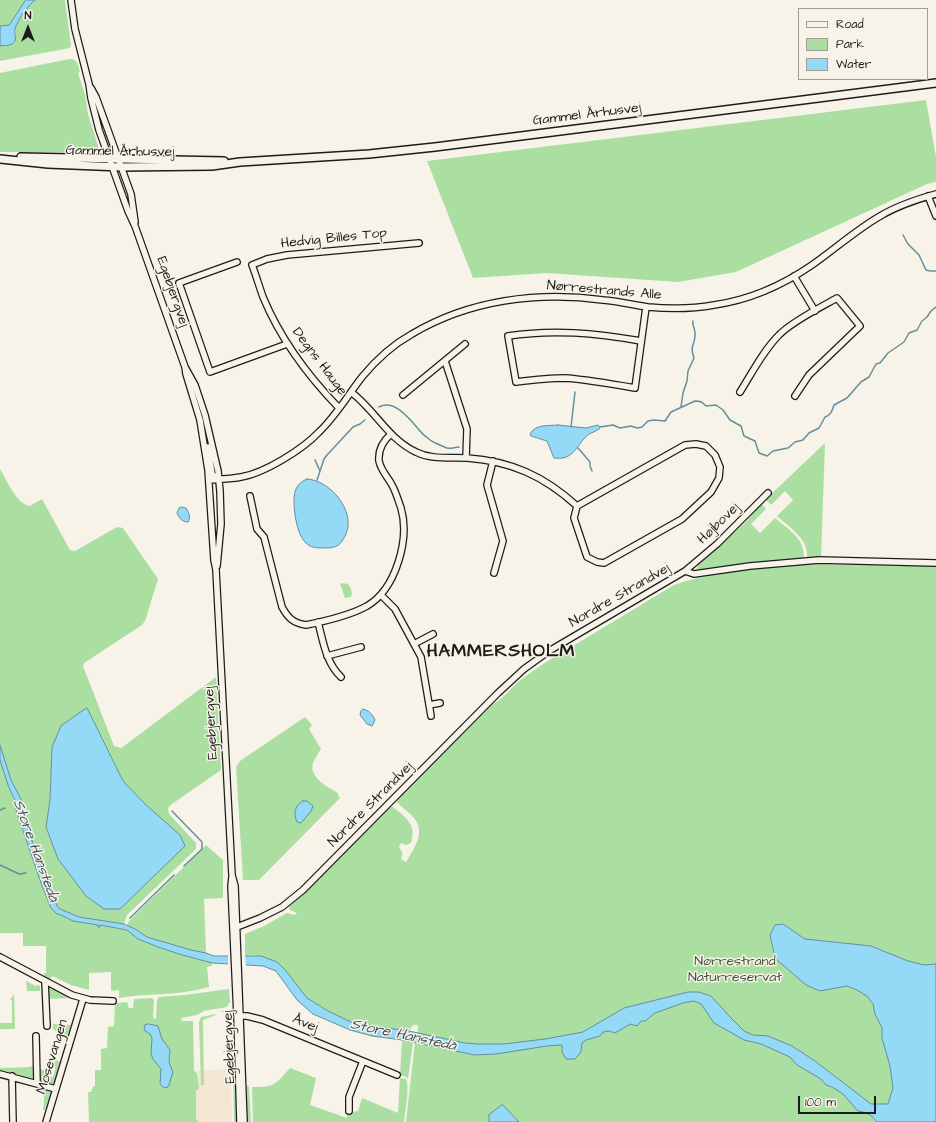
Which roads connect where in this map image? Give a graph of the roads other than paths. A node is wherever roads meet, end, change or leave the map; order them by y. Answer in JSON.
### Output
{"nodes":[{"id":1,"x":71,"y":0,"type":"edge"},
{"id":2,"x":936,"y":83,"type":"edge"},
{"id":3,"x":89,"y":84,"type":"junction"},
{"id":4,"x":0,"y":158,"type":"edge"},
{"id":5,"x":108,"y":159,"type":"junction"},
{"id":6,"x":118,"y":159,"type":"junction"},
{"id":7,"x":240,"y":162,"type":"junction"},
{"id":8,"x":111,"y":166,"type":"junction"},
{"id":9,"x":121,"y":167,"type":"junction"},
{"id":10,"x":936,"y":194,"type":"edge"},
{"id":11,"x":928,"y":196,"type":"junction"},
{"id":12,"x":936,"y":216,"type":"edge"},
{"id":13,"x":136,"y":226,"type":"junction"},
{"id":14,"x":419,"y":243,"type":"dead end"},
{"id":15,"x":237,"y":262,"type":"dead end"},
{"id":16,"x":252,"y":265,"type":"joint"},
{"id":17,"x":794,"y":276,"type":"junction"},
{"id":18,"x":646,"y":306,"type":"junction"},
{"id":19,"x":815,"y":311,"type":"junction"},
{"id":20,"x":641,"y":341,"type":"junction"},
{"id":21,"x":287,"y":344,"type":"junction"},
{"id":22,"x":465,"y":344,"type":"dead end"},
{"id":23,"x":445,"y":361,"type":"junction"},
{"id":24,"x":185,"y":366,"type":"junction"},
{"id":25,"x":351,"y":392,"type":"junction"},
{"id":26,"x":740,"y":392,"type":"dead end"},
{"id":27,"x":403,"y":395,"type":"dead end"},
{"id":28,"x":795,"y":396,"type":"dead end"},
{"id":29,"x":339,"y":408,"type":"junction"},
{"id":30,"x":200,"y":420,"type":"junction"},
{"id":31,"x":391,"y":434,"type":"junction"},
{"id":32,"x":466,"y":458,"type":"junction"},
{"id":33,"x":493,"y":461,"type":"junction"},
{"id":34,"x":219,"y":479,"type":"junction"},
{"id":35,"x":209,"y":480,"type":"junction"},
{"id":36,"x":768,"y":493,"type":"dead end"},
{"id":37,"x":250,"y":496,"type":"dead end"},
{"id":38,"x":577,"y":506,"type":"junction"},
{"id":39,"x":936,"y":563,"type":"edge"},
{"id":40,"x":216,"y":570,"type":"junction"},
{"id":41,"x":685,"y":571,"type":"junction"},
{"id":42,"x":494,"y":573,"type":"dead end"},
{"id":43,"x":381,"y":595,"type":"junction"},
{"id":44,"x":318,"y":622,"type":"junction"},
{"id":45,"x":433,"y":634,"type":"dead end"},
{"id":46,"x":414,"y":644,"type":"junction"},
{"id":47,"x":361,"y":648,"type":"dead end"},
{"id":48,"x":327,"y":656,"type":"junction"},
{"id":49,"x":341,"y":677,"type":"dead end"},
{"id":50,"x":440,"y":703,"type":"dead end"},
{"id":51,"x":429,"y":705,"type":"junction"},
{"id":52,"x":431,"y":716,"type":"dead end"},
{"id":53,"x":235,"y":927,"type":"junction"},
{"id":54,"x":0,"y":957,"type":"edge"},
{"id":55,"x":45,"y":982,"type":"junction"},
{"id":56,"x":83,"y":999,"type":"junction"},
{"id":57,"x":113,"y":1001,"type":"dead end"},
{"id":58,"x":239,"y":1016,"type":"junction"},
{"id":59,"x":47,"y":1026,"type":"dead end"},
{"id":60,"x":36,"y":1036,"type":"dead end"},
{"id":61,"x":363,"y":1061,"type":"junction"},
{"id":62,"x":0,"y":1074,"type":"edge"},
{"id":63,"x":397,"y":1075,"type":"dead end"},
{"id":64,"x":12,"y":1076,"type":"junction"},
{"id":65,"x":37,"y":1084,"type":"junction"},
{"id":66,"x":56,"y":1089,"type":"junction"},
{"id":67,"x":349,"y":1111,"type":"dead end"},
{"id":68,"x":13,"y":1122,"type":"edge"},
{"id":69,"x":46,"y":1122,"type":"edge"},
{"id":70,"x":240,"y":1122,"type":"edge"},
{"id":71,"x":244,"y":1122,"type":"edge"}],
"edges":[{"from":1,"to":3,"type":"street","name":"Egebjergvej"},
{"from":2,"to":7,"type":"main road","name":"Gammel Århusvej"},
{"from":3,"to":5,"type":"street","name":"Egebjergvej"},
{"from":3,"to":6,"type":"street","name":"Egebjergvej"},
{"from":4,"to":5,"type":"main road","name":"Gammel Århusvej"},
{"from":4,"to":8,"type":"main road","name":"Gammel Århusvej"},
{"from":5,"to":6,"type":"main road","name":"Gammel Århusvej"},
{"from":5,"to":8,"type":"street","name":"Egebjergvej"},
{"from":6,"to":7,"type":"main road","name":"Gammel Århusvej"},
{"from":6,"to":9,"type":"street","name":"Egebjergvej"},
{"from":7,"to":9,"type":"main road","name":"Gammel Århusvej"},
{"from":8,"to":9,"type":"main road","name":"Gammel Århusvej"},
{"from":8,"to":13,"type":"street","name":"Egebjergvej"},
{"from":9,"to":13,"type":"street","name":"Egebjergvej"},
{"from":10,"to":11,"type":"street","name":"Nørrestrands Alle"},
{"from":11,"to":12,"type":"street"},
{"from":11,"to":17,"type":"street","name":"Nørrestrands Alle"},
{"from":13,"to":24,"type":"street","name":"Egebjergvej"},
{"from":14,"to":16,"type":"street","name":"Hedvig Billes Top"},
{"from":15,"to":21,"type":"street"},
{"from":16,"to":21,"type":"street","name":"Degns Hauge"},
{"from":17,"to":18,"type":"street","name":"Nørrestrands Alle"},
{"from":17,"to":19,"type":"street"},
{"from":18,"to":20,"type":"street"},
{"from":18,"to":25,"type":"street","name":"Nørrestrands Alle"},
{"from":19,"to":26,"type":"street"},
{"from":19,"to":28,"type":"street"},
{"from":20,"to":20,"type":"street"},
{"from":21,"to":29,"type":"street","name":"Degns Hauge"},
{"from":22,"to":23,"type":"street"},
{"from":23,"to":27,"type":"street"},
{"from":23,"to":32,"type":"street"},
{"from":24,"to":30,"type":"street","name":"Egebjergvej"},
{"from":24,"to":34,"type":"street","name":"Egebjergvej"},
{"from":25,"to":29,"type":"street","name":"Nørrestrands Alle"},
{"from":25,"to":31,"type":"street"},
{"from":29,"to":34,"type":"street","name":"Nørrestrands Alle"},
{"from":30,"to":34,"type":"street"},
{"from":30,"to":35,"type":"street","name":"Egebjergvej"},
{"from":31,"to":32,"type":"street"},
{"from":31,"to":43,"type":"street"},
{"from":32,"to":33,"type":"street"},
{"from":33,"to":38,"type":"street"},
{"from":33,"to":42,"type":"street"},
{"from":34,"to":35,"type":"street","name":"Nørrestrands Alle"},
{"from":34,"to":40,"type":"street","name":"Egebjergvej"},
{"from":35,"to":40,"type":"street","name":"Egebjergvej"},
{"from":36,"to":41,"type":"street","name":"Højbovej"},
{"from":37,"to":44,"type":"street"},
{"from":38,"to":38,"type":"street"},
{"from":39,"to":41,"type":"street","name":"Nordre Strandvej"},
{"from":40,"to":53,"type":"street","name":"Egebjergvej"},
{"from":41,"to":53,"type":"street","name":"Nordre Strandvej"},
{"from":43,"to":44,"type":"street"},
{"from":43,"to":46,"type":"street"},
{"from":44,"to":48,"type":"street"},
{"from":45,"to":46,"type":"street"},
{"from":46,"to":51,"type":"street"},
{"from":47,"to":48,"type":"street"},
{"from":48,"to":49,"type":"street"},
{"from":50,"to":51,"type":"street"},
{"from":51,"to":52,"type":"street"},
{"from":53,"to":58,"type":"street","name":"Egebjergvej"},
{"from":54,"to":55,"type":"street"},
{"from":55,"to":56,"type":"street"},
{"from":55,"to":59,"type":"street"},
{"from":56,"to":57,"type":"street"},
{"from":56,"to":66,"type":"street","name":"Mosevangen"},
{"from":58,"to":61,"type":"street","name":"Åvej"},
{"from":58,"to":70,"type":"street","name":"Egebjergvej"},
{"from":58,"to":71,"type":"street","name":"Egebjergvej"},
{"from":60,"to":65,"type":"street"},
{"from":61,"to":63,"type":"street","name":"Åvej"},
{"from":61,"to":67,"type":"street"},
{"from":62,"to":64,"type":"street"},
{"from":64,"to":65,"type":"street"},
{"from":64,"to":68,"type":"street"},
{"from":65,"to":66,"type":"street"},
{"from":66,"to":69,"type":"street","name":"Mosevangen"}]}
